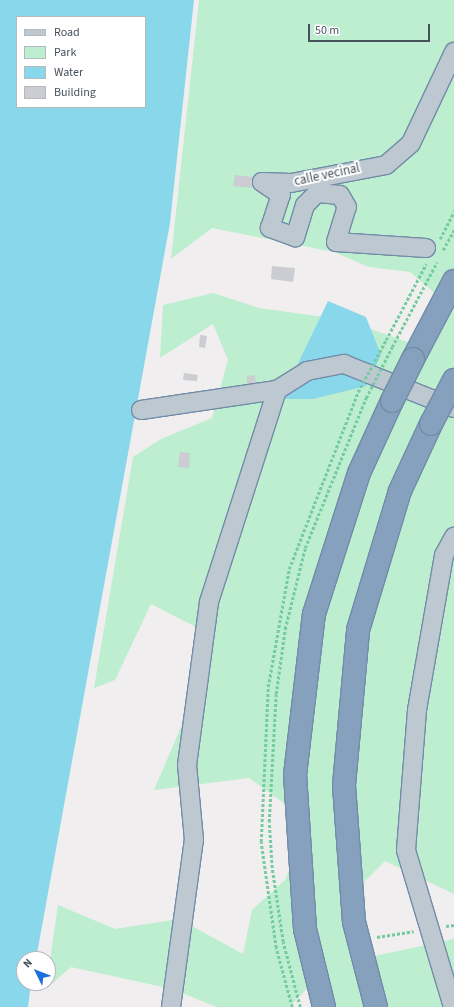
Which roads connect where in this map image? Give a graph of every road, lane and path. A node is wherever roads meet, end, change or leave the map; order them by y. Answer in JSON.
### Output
{"nodes":[{"id":1,"x":454,"y":52,"type":"edge"},
{"id":2,"x":454,"y":211,"type":"edge"},
{"id":3,"x":454,"y":230,"type":"edge"},
{"id":4,"x":430,"y":251,"type":"junction"},
{"id":5,"x":454,"y":281,"type":"edge"},
{"id":6,"x":454,"y":380,"type":"edge"},
{"id":7,"x":277,"y":390,"type":"junction"},
{"id":8,"x":358,"y":392,"type":"dead end"},
{"id":9,"x":366,"y":398,"type":"dead end"},
{"id":10,"x":454,"y":408,"type":"edge"},
{"id":11,"x":141,"y":410,"type":"dead end"},
{"id":12,"x":454,"y":536,"type":"edge"},
{"id":13,"x":454,"y":924,"type":"edge"},
{"id":14,"x":431,"y":928,"type":"junction"},
{"id":15,"x":359,"y":940,"type":"junction"},
{"id":16,"x":171,"y":1007,"type":"edge"},
{"id":17,"x":324,"y":1007,"type":"edge"},
{"id":18,"x":376,"y":1007,"type":"edge"},
{"id":19,"x":453,"y":1007,"type":"edge"}],
"edges":[{"from":1,"to":4,"type":"street","name":"calle vecinal"},
{"from":2,"to":4,"type":"path"},
{"from":3,"to":9,"type":"path","bridge":true},
{"from":4,"to":8,"type":"path","bridge":true},
{"from":5,"to":17,"type":"highway","bridge":true},
{"from":6,"to":15,"type":"highway","bridge":true},
{"from":7,"to":10,"type":"street"},
{"from":7,"to":11,"type":"street"},
{"from":7,"to":16,"type":"street"},
{"from":12,"to":14,"type":"street"},
{"from":13,"to":14,"type":"path"},
{"from":14,"to":15,"type":"path"},
{"from":14,"to":19,"type":"street"},
{"from":15,"to":18,"type":"highway"}]}
